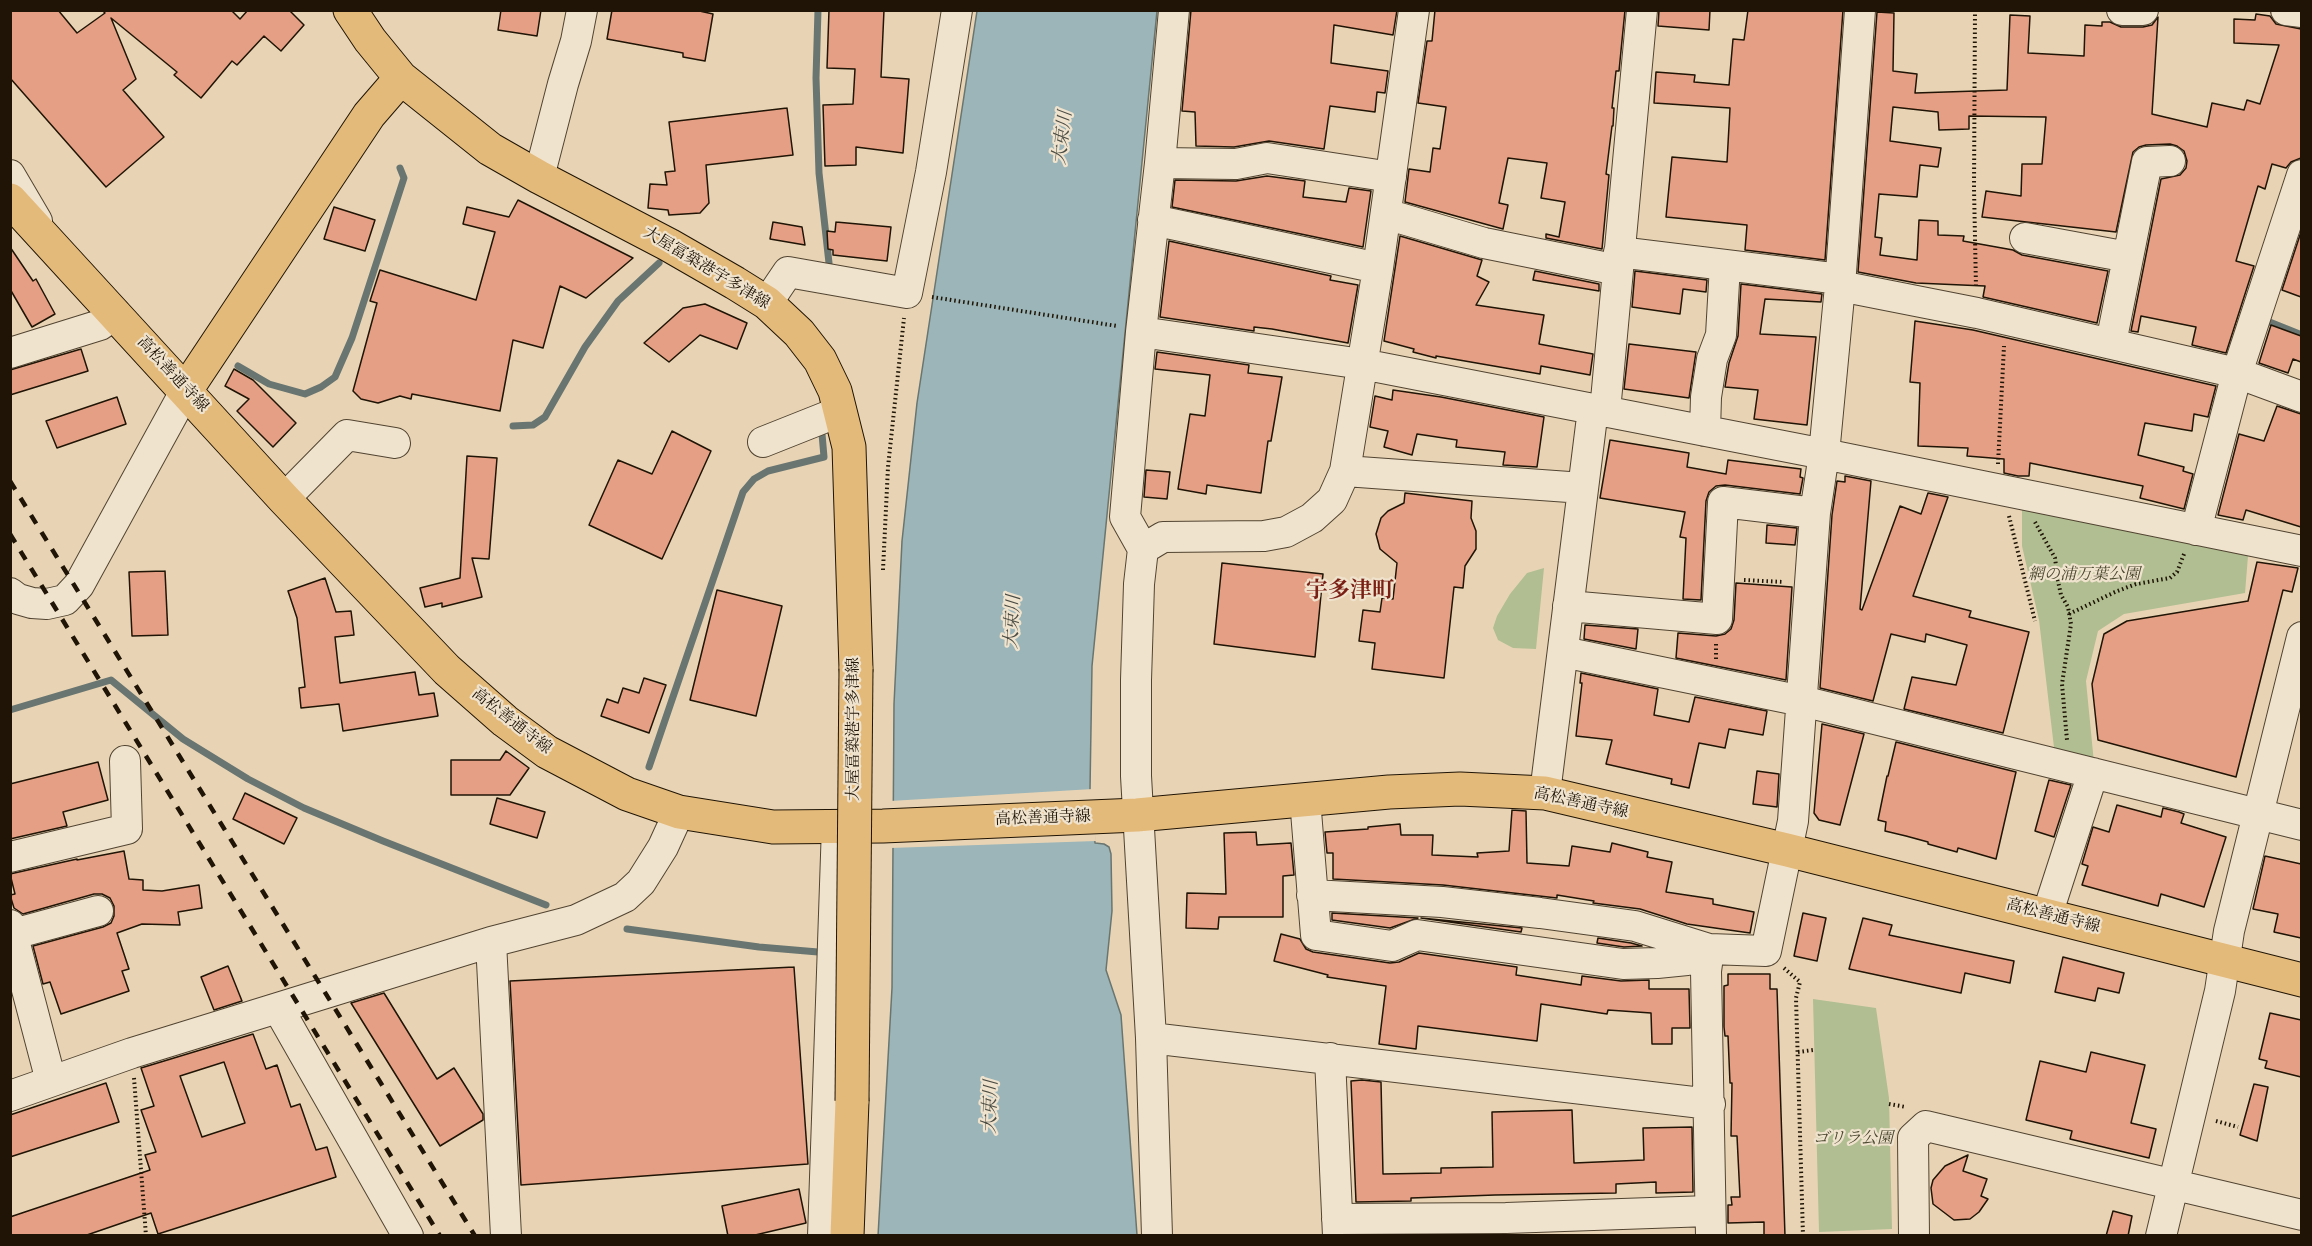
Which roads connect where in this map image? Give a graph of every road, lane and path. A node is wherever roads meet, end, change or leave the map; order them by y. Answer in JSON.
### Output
{"nodes":[{"id":1,"x":350,"y":10,"type":"edge"},
{"id":2,"x":582,"y":10,"type":"edge"},
{"id":3,"x":957,"y":10,"type":"edge"},
{"id":4,"x":1174,"y":10,"type":"edge"},
{"id":5,"x":1414,"y":10,"type":"edge"},
{"id":6,"x":1642,"y":10,"type":"edge"},
{"id":7,"x":1860,"y":10,"type":"edge"},
{"id":8,"x":1975,"y":10,"type":"edge"},
{"id":9,"x":2122,"y":10,"type":"edge"},
{"id":10,"x":2143,"y":10,"type":"edge"},
{"id":11,"x":2286,"y":10,"type":"edge"},
{"id":12,"x":2301,"y":12,"type":"edge"},
{"id":13,"x":401,"y":78,"type":"junction"},
{"id":14,"x":2170,"y":161,"type":"dead end"},
{"id":15,"x":1161,"y":162,"type":"junction"},
{"id":16,"x":10,"y":175,"type":"edge"},
{"id":17,"x":2301,"y":175,"type":"edge"},
{"id":18,"x":539,"y":177,"type":"junction"},
{"id":19,"x":1391,"y":177,"type":"junction"},
{"id":20,"x":13,"y":204,"type":"edge"},
{"id":21,"x":1386,"y":214,"type":"junction"},
{"id":22,"x":1153,"y":220,"type":"junction"},
{"id":23,"x":2025,"y":238,"type":"dead end"},
{"id":24,"x":48,"y":240,"type":"junction"},
{"id":25,"x":2128,"y":257,"type":"junction"},
{"id":26,"x":1618,"y":261,"type":"junction"},
{"id":27,"x":1725,"y":265,"type":"junction"},
{"id":28,"x":1378,"y":268,"type":"junction"},
{"id":29,"x":1840,"y":282,"type":"junction"},
{"id":30,"x":916,"y":295,"type":"junction"},
{"id":31,"x":767,"y":303,"type":"junction"},
{"id":32,"x":1977,"y":313,"type":"junction"},
{"id":33,"x":116,"y":314,"type":"junction"},
{"id":34,"x":2006,"y":320,"type":"junction"},
{"id":35,"x":1130,"y":329,"type":"junction"},
{"id":36,"x":2111,"y":343,"type":"junction"},
{"id":37,"x":10,"y":353,"type":"edge"},
{"id":38,"x":1362,"y":364,"type":"junction"},
{"id":39,"x":2237,"y":373,"type":"junction"},
{"id":40,"x":186,"y":390,"type":"junction"},
{"id":41,"x":2301,"y":397,"type":"edge"},
{"id":42,"x":1599,"y":410,"type":"junction"},
{"id":43,"x":841,"y":411,"type":"junction"},
{"id":44,"x":1705,"y":430,"type":"junction"},
{"id":45,"x":763,"y":442,"type":"dead end"},
{"id":46,"x":395,"y":443,"type":"dead end"},
{"id":47,"x":1824,"y":454,"type":"junction"},
{"id":48,"x":1345,"y":471,"type":"junction"},
{"id":49,"x":1583,"y":488,"type":"junction"},
{"id":50,"x":2010,"y":492,"type":"junction"},
{"id":51,"x":284,"y":499,"type":"junction"},
{"id":52,"x":1815,"y":513,"type":"junction"},
{"id":53,"x":2193,"y":530,"type":"junction"},
{"id":54,"x":1143,"y":549,"type":"junction"},
{"id":55,"x":2301,"y":551,"type":"edge"},
{"id":56,"x":882,"y":574,"type":"dead end"},
{"id":57,"x":1719,"y":579,"type":"junction"},
{"id":58,"x":1810,"y":583,"type":"junction"},
{"id":59,"x":10,"y":593,"type":"edge"},
{"id":60,"x":1568,"y":606,"type":"junction"},
{"id":61,"x":2069,"y":614,"type":"junction"},
{"id":62,"x":1717,"y":619,"type":"junction"},
{"id":63,"x":2035,"y":621,"type":"dead end"},
{"id":64,"x":2301,"y":637,"type":"edge"},
{"id":65,"x":1563,"y":652,"type":"junction"},
{"id":66,"x":1716,"y":684,"type":"junction"},
{"id":67,"x":1802,"y":701,"type":"junction"},
{"id":68,"x":2292,"y":719,"type":"edge"},
{"id":69,"x":125,"y":761,"type":"dead end"},
{"id":70,"x":2081,"y":770,"type":"junction"},
{"id":71,"x":1545,"y":793,"type":"junction"},
{"id":72,"x":1305,"y":799,"type":"junction"},
{"id":73,"x":679,"y":812,"type":"junction"},
{"id":74,"x":2259,"y":814,"type":"junction"},
{"id":75,"x":1137,"y":815,"type":"junction"},
{"id":76,"x":2301,"y":825,"type":"edge"},
{"id":77,"x":837,"y":826,"type":"junction"},
{"id":78,"x":1787,"y":850,"type":"junction"},
{"id":79,"x":10,"y":857,"type":"edge"},
{"id":80,"x":1312,"y":895,"type":"junction"},
{"id":81,"x":98,"y":911,"type":"dead end"},
{"id":82,"x":2047,"y":915,"type":"junction"},
{"id":83,"x":11,"y":932,"type":"edge"},
{"id":84,"x":491,"y":942,"type":"junction"},
{"id":85,"x":1709,"y":949,"type":"junction"},
{"id":86,"x":1766,"y":951,"type":"junction"},
{"id":87,"x":2226,"y":960,"type":"junction"},
{"id":88,"x":2301,"y":980,"type":"edge"},
{"id":89,"x":278,"y":1008,"type":"junction"},
{"id":90,"x":1151,"y":1038,"type":"junction"},
{"id":91,"x":1813,"y":1050,"type":"dead end"},
{"id":92,"x":1798,"y":1052,"type":"junction"},
{"id":93,"x":132,"y":1053,"type":"junction"},
{"id":94,"x":1330,"y":1058,"type":"junction"},
{"id":95,"x":51,"y":1081,"type":"junction"},
{"id":96,"x":10,"y":1096,"type":"edge"},
{"id":97,"x":1710,"y":1104,"type":"junction"},
{"id":98,"x":1889,"y":1104,"type":"dead end"},
{"id":99,"x":1906,"y":1107,"type":"dead end"},
{"id":100,"x":2211,"y":1120,"type":"dead end"},
{"id":101,"x":2238,"y":1127,"type":"dead end"},
{"id":102,"x":2174,"y":1184,"type":"junction"},
{"id":103,"x":2301,"y":1215,"type":"edge"},
{"id":104,"x":1710,"y":1223,"type":"edge"},
{"id":105,"x":1337,"y":1227,"type":"edge"},
{"id":106,"x":147,"y":1236,"type":"edge"},
{"id":107,"x":408,"y":1236,"type":"edge"},
{"id":108,"x":506,"y":1236,"type":"edge"},
{"id":109,"x":823,"y":1236,"type":"edge"},
{"id":110,"x":847,"y":1236,"type":"edge"},
{"id":111,"x":1157,"y":1236,"type":"edge"},
{"id":112,"x":1803,"y":1236,"type":"edge"},
{"id":113,"x":1914,"y":1236,"type":"edge"},
{"id":114,"x":2161,"y":1236,"type":"edge"}],
"edges":[{"from":1,"to":13,"type":"main road","name":"大屋冨築港宇多津線"},
{"from":2,"to":18,"type":"street"},
{"from":3,"to":30,"type":"street"},
{"from":4,"to":15,"type":"street"},
{"from":5,"to":19,"type":"street"},
{"from":6,"to":26,"type":"street"},
{"from":7,"to":29,"type":"street"},
{"from":8,"to":32,"type":"path"},
{"from":9,"to":10,"type":"street"},
{"from":11,"to":12,"type":"street"},
{"from":13,"to":18,"type":"main road","name":"大屋冨築港宇多津線"},
{"from":13,"to":40,"type":"main road"},
{"from":14,"to":25,"type":"street"},
{"from":15,"to":19,"type":"street"},
{"from":15,"to":22,"type":"street"},
{"from":16,"to":24,"type":"street"},
{"from":17,"to":39,"type":"street"},
{"from":18,"to":31,"type":"main road","name":"大屋冨築港宇多津線"},
{"from":19,"to":21,"type":"street"},
{"from":20,"to":24,"type":"main road","name":"高松善通寺線"},
{"from":21,"to":26,"type":"street"},
{"from":21,"to":28,"type":"street"},
{"from":22,"to":28,"type":"street"},
{"from":22,"to":35,"type":"street"},
{"from":23,"to":25,"type":"street"},
{"from":24,"to":33,"type":"main road","name":"高松善通寺線"},
{"from":25,"to":36,"type":"street"},
{"from":26,"to":27,"type":"street"},
{"from":26,"to":42,"type":"street"},
{"from":27,"to":29,"type":"street"},
{"from":27,"to":44,"type":"street"},
{"from":28,"to":38,"type":"street"},
{"from":29,"to":32,"type":"street"},
{"from":29,"to":47,"type":"street"},
{"from":30,"to":31,"type":"street"},
{"from":30,"to":35,"type":"path"},
{"from":30,"to":56,"type":"path"},
{"from":31,"to":43,"type":"main road","name":"大屋冨築港宇多津線"},
{"from":32,"to":34,"type":"street"},
{"from":33,"to":37,"type":"street"},
{"from":33,"to":40,"type":"main road","name":"高松善通寺線"},
{"from":34,"to":36,"type":"street"},
{"from":34,"to":50,"type":"path"},
{"from":35,"to":38,"type":"street"},
{"from":35,"to":54,"type":"street"},
{"from":36,"to":39,"type":"street"},
{"from":38,"to":42,"type":"street"},
{"from":38,"to":48,"type":"street"},
{"from":39,"to":41,"type":"street"},
{"from":39,"to":53,"type":"street"},
{"from":40,"to":51,"type":"main road","name":"高松善通寺線"},
{"from":40,"to":59,"type":"street"},
{"from":42,"to":44,"type":"street"},
{"from":42,"to":49,"type":"street"},
{"from":43,"to":45,"type":"street"},
{"from":43,"to":110,"type":"main road","name":"大屋冨築港宇多津線","bridge":true},
{"from":44,"to":47,"type":"street"},
{"from":46,"to":51,"type":"street"},
{"from":47,"to":50,"type":"street"},
{"from":47,"to":52,"type":"street"},
{"from":48,"to":49,"type":"street"},
{"from":48,"to":54,"type":"street"},
{"from":49,"to":60,"type":"street"},
{"from":50,"to":53,"type":"street"},
{"from":50,"to":61,"type":"path"},
{"from":50,"to":63,"type":"path"},
{"from":51,"to":73,"type":"main road","name":"高松善通寺線"},
{"from":52,"to":57,"type":"street"},
{"from":52,"to":58,"type":"street"},
{"from":53,"to":55,"type":"street"},
{"from":53,"to":61,"type":"path"},
{"from":54,"to":75,"type":"street"},
{"from":57,"to":58,"type":"path"},
{"from":57,"to":62,"type":"street"},
{"from":58,"to":67,"type":"street"},
{"from":60,"to":62,"type":"street"},
{"from":60,"to":65,"type":"street"},
{"from":61,"to":70,"type":"path"},
{"from":62,"to":66,"type":"path"},
{"from":64,"to":68,"type":"street"},
{"from":65,"to":66,"type":"street"},
{"from":65,"to":71,"type":"street"},
{"from":66,"to":67,"type":"street"},
{"from":67,"to":70,"type":"street"},
{"from":67,"to":78,"type":"street"},
{"from":68,"to":74,"type":"street"},
{"from":69,"to":79,"type":"street"},
{"from":70,"to":74,"type":"street"},
{"from":70,"to":82,"type":"street"},
{"from":71,"to":72,"type":"main road","name":"高松善通寺線"},
{"from":71,"to":78,"type":"main road","name":"高松善通寺線"},
{"from":72,"to":75,"type":"main road","name":"高松善通寺線"},
{"from":72,"to":80,"type":"street"},
{"from":73,"to":77,"type":"main road","name":"高松善通寺線"},
{"from":73,"to":84,"type":"street"},
{"from":74,"to":76,"type":"street"},
{"from":74,"to":87,"type":"street"},
{"from":75,"to":77,"type":"main road","name":"高松善通寺線"},
{"from":75,"to":90,"type":"street"},
{"from":77,"to":109,"type":"street"},
{"from":78,"to":82,"type":"main road","name":"高松善通寺線"},
{"from":78,"to":86,"type":"street"},
{"from":80,"to":85,"type":"street"},
{"from":80,"to":85,"type":"street"},
{"from":81,"to":83,"type":"street"},
{"from":82,"to":87,"type":"main road","name":"高松善通寺線"},
{"from":83,"to":95,"type":"street"},
{"from":84,"to":89,"type":"street"},
{"from":84,"to":108,"type":"street"},
{"from":85,"to":86,"type":"street"},
{"from":85,"to":97,"type":"street"},
{"from":86,"to":92,"type":"path"},
{"from":87,"to":88,"type":"main road","name":"高松善通寺線"},
{"from":87,"to":102,"type":"street"},
{"from":89,"to":93,"type":"street"},
{"from":89,"to":107,"type":"street"},
{"from":90,"to":94,"type":"street"},
{"from":90,"to":111,"type":"street"},
{"from":91,"to":92,"type":"path"},
{"from":92,"to":112,"type":"path"},
{"from":93,"to":95,"type":"street"},
{"from":93,"to":106,"type":"path"},
{"from":94,"to":97,"type":"street"},
{"from":94,"to":105,"type":"street"},
{"from":95,"to":96,"type":"street"},
{"from":97,"to":104,"type":"street"},
{"from":98,"to":99,"type":"path"},
{"from":100,"to":101,"type":"path"},
{"from":102,"to":103,"type":"street"},
{"from":102,"to":113,"type":"street"},
{"from":102,"to":114,"type":"street"},
{"from":104,"to":105,"type":"street"}]}
